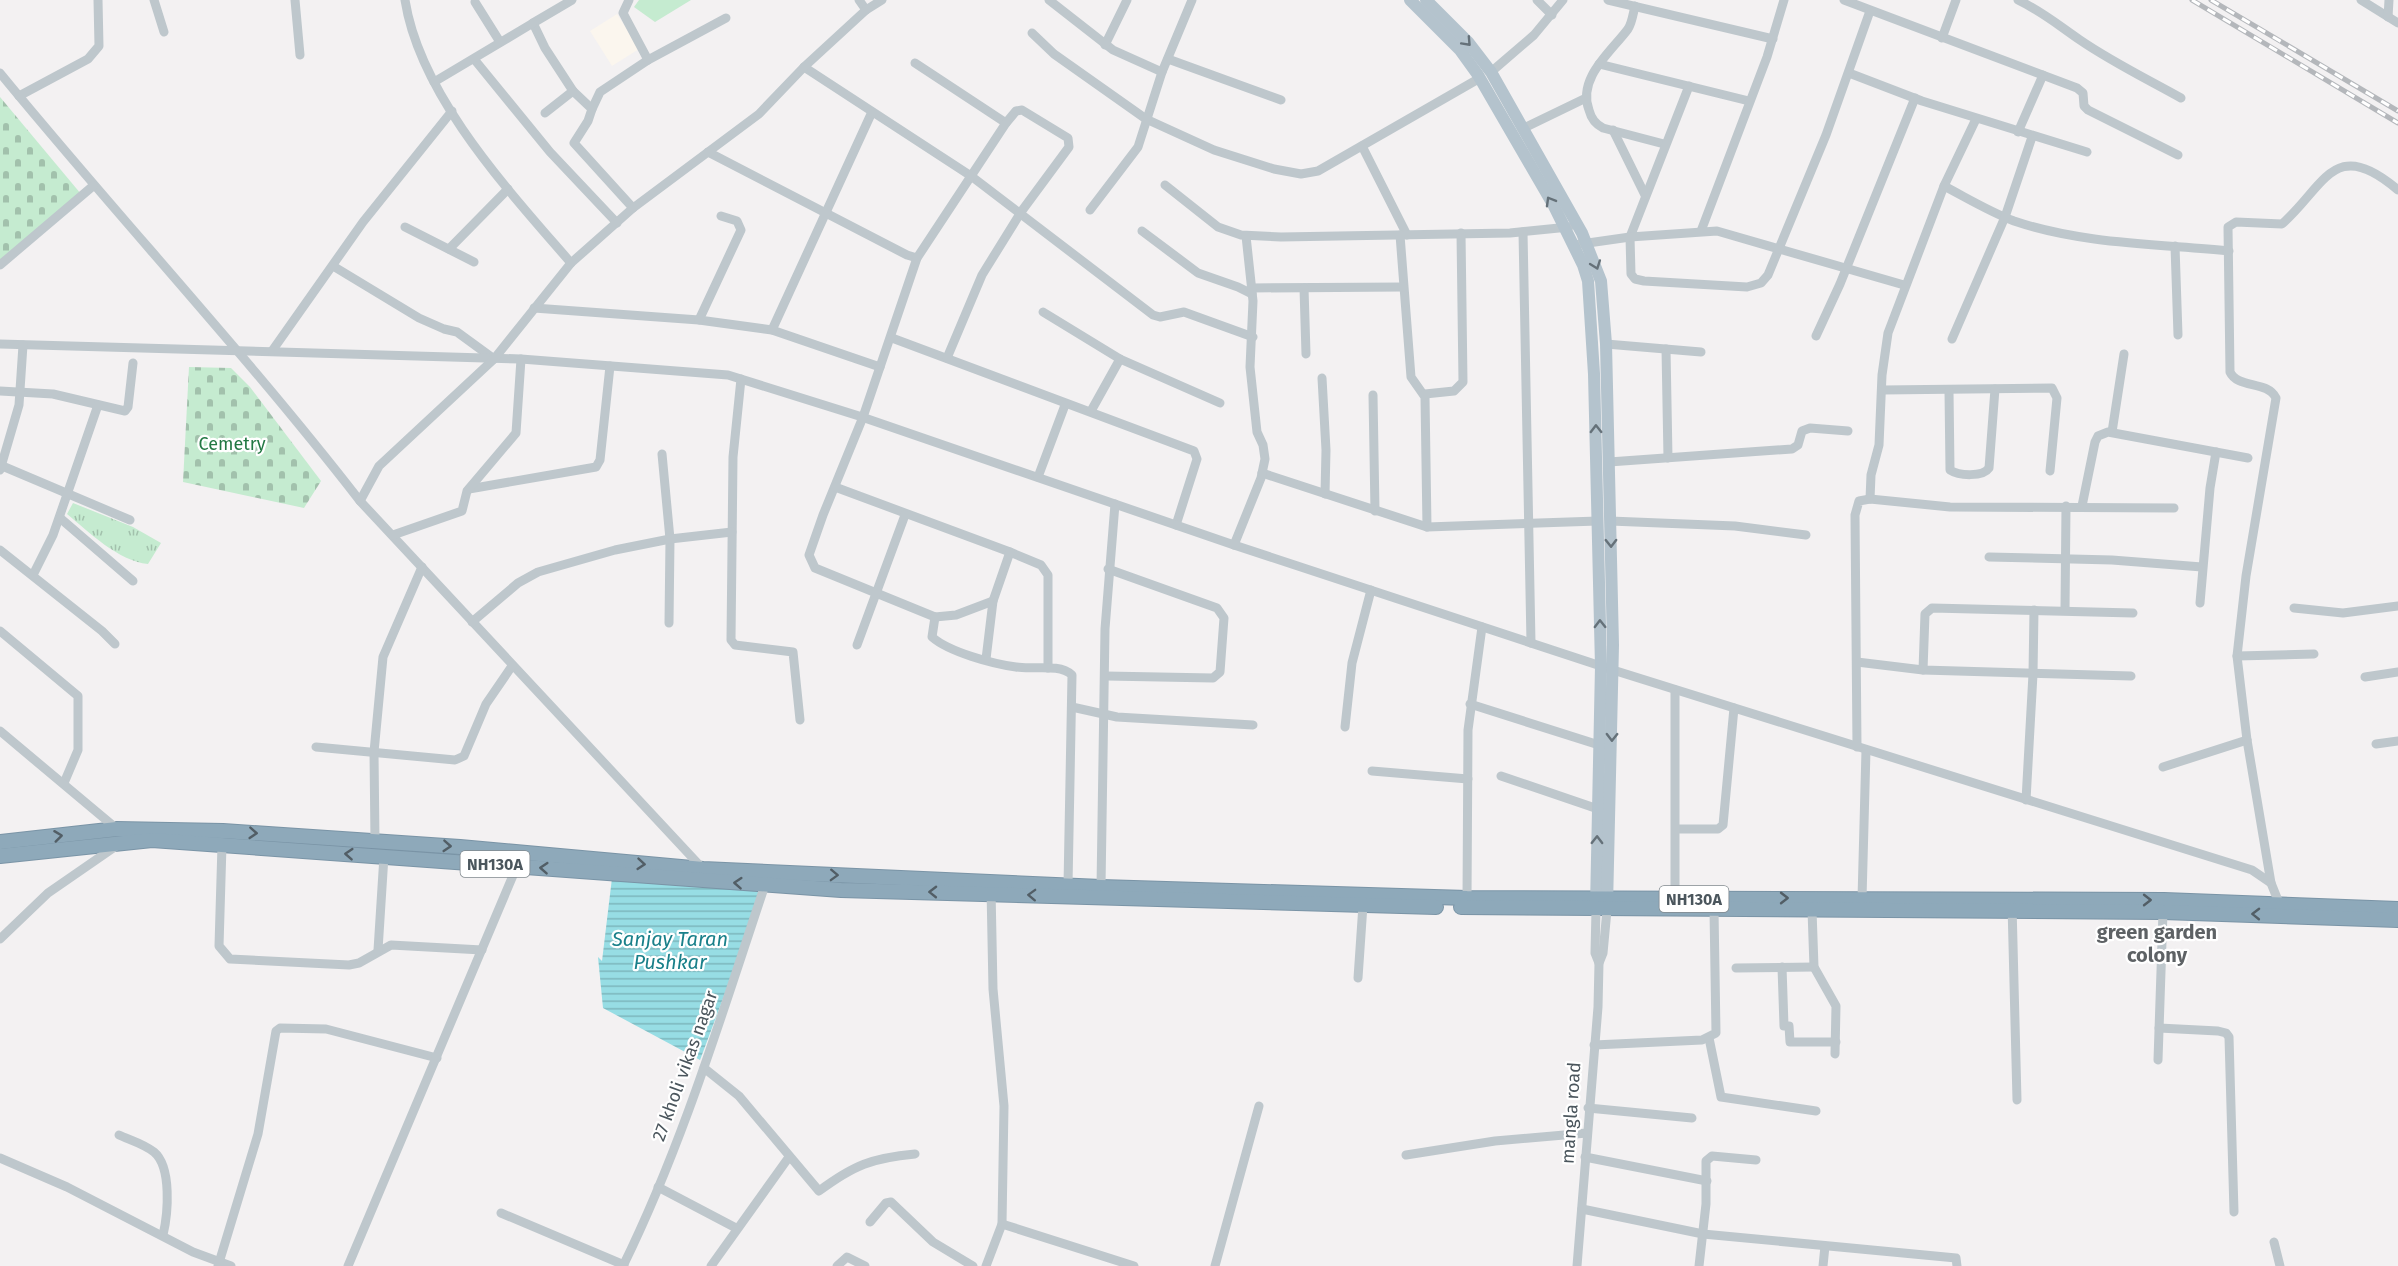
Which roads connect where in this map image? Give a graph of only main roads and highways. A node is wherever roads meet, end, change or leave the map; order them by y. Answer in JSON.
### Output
{"nodes":[{"id":1,"x":1410,"y":0,"type":"edge"},
{"id":2,"x":1426,"y":0,"type":"edge"},
{"id":3,"x":1486,"y":75,"type":"junction"},
{"id":4,"x":1571,"y":226,"type":"junction"},
{"id":5,"x":1580,"y":244,"type":"junction"},
{"id":6,"x":1604,"y":521,"type":"junction"},
{"id":7,"x":0,"y":842,"type":"edge"},
{"id":8,"x":0,"y":856,"type":"edge"},
{"id":9,"x":991,"y":887,"type":"junction"},
{"id":10,"x":1285,"y":898,"type":"junction"},
{"id":11,"x":1602,"y":904,"type":"junction"},
{"id":12,"x":2012,"y":905,"type":"junction"},
{"id":13,"x":1818,"y":906,"type":"junction"},
{"id":14,"x":2398,"y":909,"type":"edge"},
{"id":15,"x":2398,"y":920,"type":"edge"}],
"edges":[{"from":1,"to":3,"type":"main road"},
{"from":2,"to":3,"type":"main road","one_way":true},
{"from":4,"to":3,"type":"main road","one_way":true},
{"from":3,"to":4,"type":"main road"},
{"from":4,"to":5,"type":"main road"},
{"from":6,"to":5,"type":"main road","one_way":true},
{"from":5,"to":6,"type":"main road","one_way":true},
{"from":11,"to":6,"type":"main road","one_way":true},
{"from":6,"to":11,"type":"main road","one_way":true},
{"from":7,"to":9,"type":"highway","number":"NH130A","one_way":true},
{"from":9,"to":8,"type":"highway","number":"NH130A","one_way":true},
{"from":10,"to":9,"type":"highway","number":"NH130A","one_way":true},
{"from":9,"to":10,"type":"highway","number":"NH130A"},
{"from":10,"to":11,"type":"highway","number":"NH130A"},
{"from":10,"to":11,"type":"highway","number":"NH130A"},
{"from":11,"to":13,"type":"highway","number":"NH130A"},
{"from":11,"to":13,"type":"highway","number":"NH130A","one_way":true},
{"from":12,"to":13,"type":"highway","number":"NH130A"},
{"from":12,"to":13,"type":"highway","number":"NH130A"},
{"from":12,"to":14,"type":"highway","number":"NH130A","one_way":true},
{"from":15,"to":12,"type":"highway","number":"NH130A","one_way":true}]}
